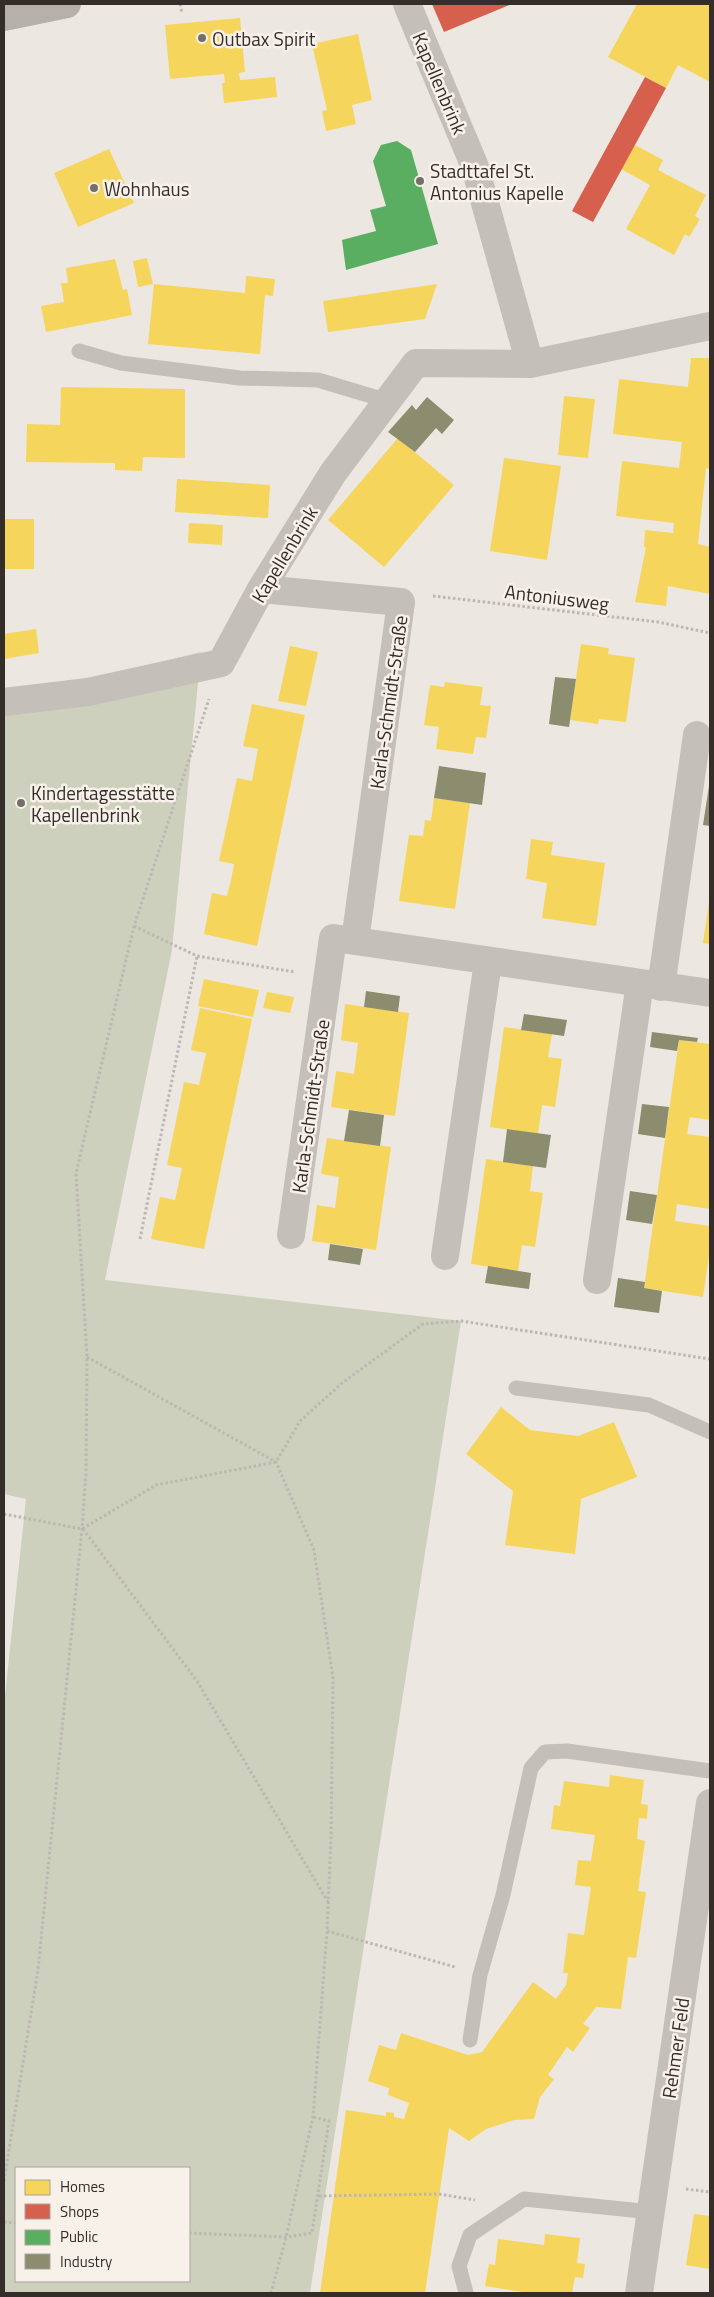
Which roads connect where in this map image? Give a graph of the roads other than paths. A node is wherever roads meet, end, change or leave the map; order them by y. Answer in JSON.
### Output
{"nodes":[{"id":1,"x":67,"y":4,"type":"edge"},
{"id":2,"x":407,"y":4,"type":"edge"},
{"id":3,"x":4,"y":17,"type":"edge"},
{"id":4,"x":710,"y":326,"type":"edge"},
{"id":5,"x":79,"y":351,"type":"dead end"},
{"id":6,"x":530,"y":364,"type":"junction"},
{"id":7,"x":388,"y":401,"type":"junction"},
{"id":8,"x":261,"y":590,"type":"junction"},
{"id":9,"x":4,"y":702,"type":"edge"},
{"id":10,"x":698,"y":735,"type":"dead end"},
{"id":11,"x":355,"y":941,"type":"junction"},
{"id":12,"x":488,"y":962,"type":"junction"},
{"id":13,"x":650,"y":985,"type":"junction"},
{"id":14,"x":710,"y":993,"type":"edge"},
{"id":15,"x":291,"y":1235,"type":"dead end"},
{"id":16,"x":445,"y":1256,"type":"dead end"},
{"id":17,"x":597,"y":1280,"type":"dead end"},
{"id":18,"x":516,"y":1388,"type":"dead end"},
{"id":19,"x":710,"y":1432,"type":"edge"},
{"id":20,"x":710,"y":1771,"type":"edge"},
{"id":21,"x":710,"y":1803,"type":"edge"},
{"id":22,"x":470,"y":2040,"type":"dead end"},
{"id":23,"x":652,"y":2212,"type":"junction"},
{"id":24,"x":466,"y":2293,"type":"edge"},
{"id":25,"x":639,"y":2293,"type":"edge"}],
"edges":[{"from":1,"to":3,"type":"street"},
{"from":2,"to":6,"type":"street","name":"Kapellenbrink"},
{"from":4,"to":6,"type":"street","name":"Kapellenbrink"},
{"from":5,"to":7,"type":"lane"},
{"from":6,"to":7,"type":"street","name":"Kapellenbrink"},
{"from":7,"to":8,"type":"street","name":"Kapellenbrink"},
{"from":8,"to":9,"type":"street","name":"Kapellenbrink"},
{"from":8,"to":11,"type":"street","name":"Karla-Schmidt-Straße"},
{"from":10,"to":13,"type":"street"},
{"from":11,"to":12,"type":"street","name":"Karla-Schmidt-Straße"},
{"from":11,"to":15,"type":"street","name":"Karla-Schmidt-Straße"},
{"from":12,"to":13,"type":"street","name":"Karla-Schmidt-Straße"},
{"from":12,"to":16,"type":"street"},
{"from":13,"to":14,"type":"street","name":"Karla-Schmidt-Straße"},
{"from":13,"to":17,"type":"street"},
{"from":18,"to":19,"type":"lane"},
{"from":20,"to":22,"type":"lane"},
{"from":21,"to":23,"type":"street","name":"Rehmer Feld"},
{"from":23,"to":24,"type":"lane"},
{"from":23,"to":25,"type":"street","name":"Rehmer Feld"}]}
